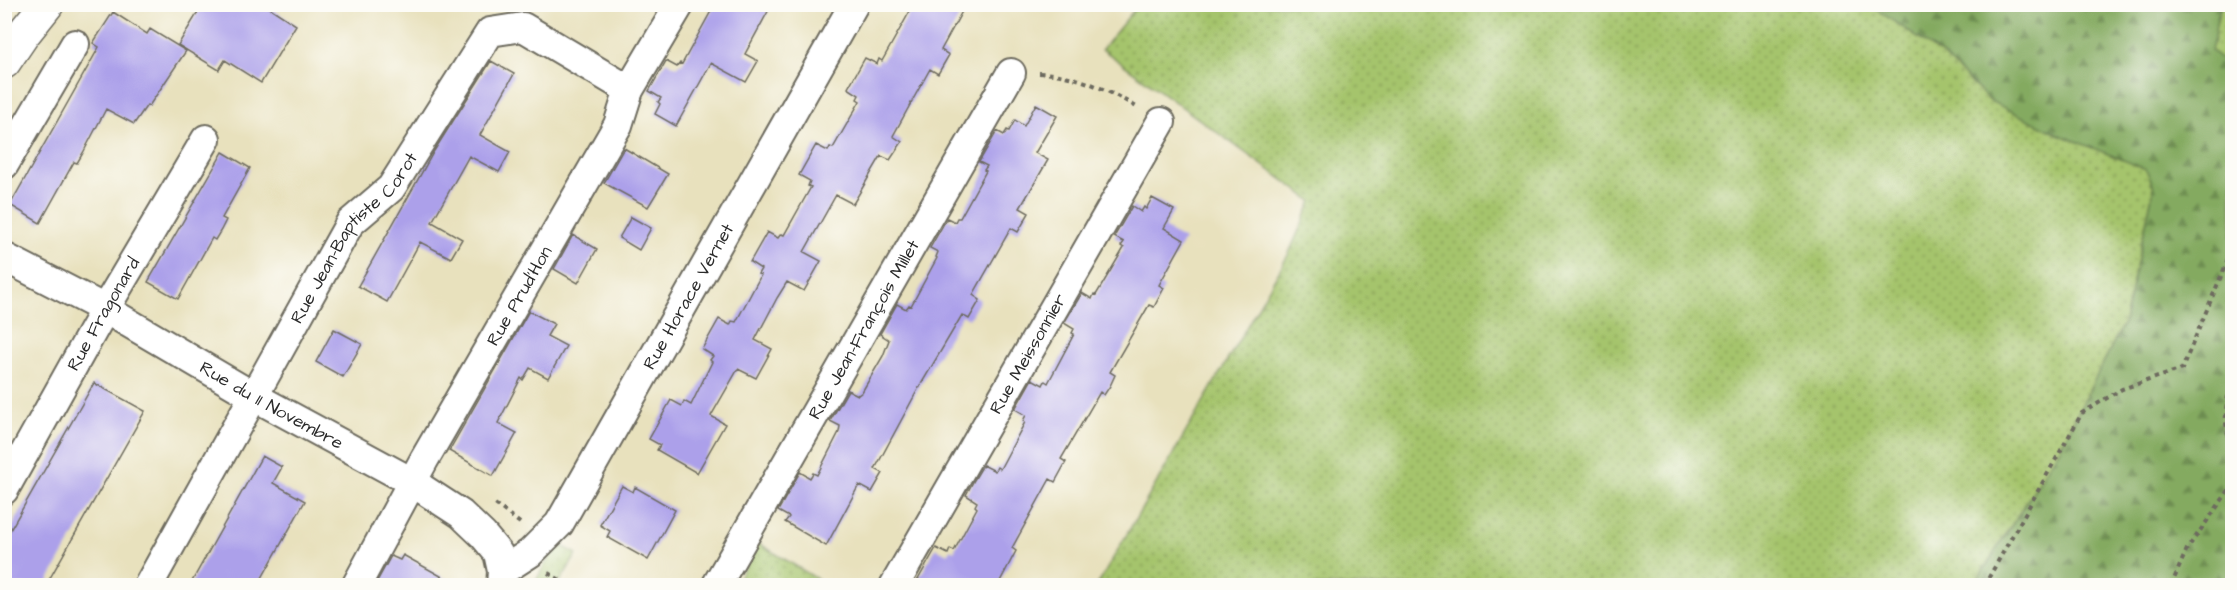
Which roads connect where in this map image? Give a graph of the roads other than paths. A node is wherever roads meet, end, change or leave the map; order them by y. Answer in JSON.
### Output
{"nodes":[{"id":1,"x":47,"y":4,"type":"edge"},
{"id":2,"x":680,"y":4,"type":"edge"},
{"id":3,"x":854,"y":4,"type":"edge"},
{"id":4,"x":75,"y":44,"type":"dead end"},
{"id":5,"x":4,"y":63,"type":"edge"},
{"id":6,"x":1011,"y":73,"type":"road end"},
{"id":7,"x":629,"y":90,"type":"junction"},
{"id":8,"x":1161,"y":122,"type":"road end"},
{"id":9,"x":206,"y":139,"type":"dead end"},
{"id":10,"x":4,"y":165,"type":"edge"},
{"id":11,"x":4,"y":257,"type":"edge"},
{"id":12,"x":105,"y":309,"type":"junction"},
{"id":13,"x":255,"y":397,"type":"junction"},
{"id":14,"x":412,"y":482,"type":"junction"},
{"id":15,"x":4,"y":490,"type":"edge"},
{"id":16,"x":501,"y":578,"type":"edge"},
{"id":17,"x":148,"y":585,"type":"edge"},
{"id":18,"x":356,"y":585,"type":"edge"},
{"id":19,"x":716,"y":585,"type":"edge"},
{"id":20,"x":894,"y":585,"type":"edge"}],
"edges":[{"from":1,"to":5,"type":"street"},
{"from":2,"to":7,"type":"street","name":"Rue Prud'Hon"},
{"from":3,"to":16,"type":"street","name":"Rue Horace Vernet"},
{"from":4,"to":10,"type":"street"},
{"from":6,"to":19,"type":"street","name":"Rue Jean-François Millet"},
{"from":7,"to":13,"type":"street","name":"Rue Jean-Baptiste Corot"},
{"from":7,"to":14,"type":"street","name":"Rue Prud'Hon"},
{"from":8,"to":20,"type":"street","name":"Rue Meissonnier"},
{"from":9,"to":12,"type":"street","name":"Rue Fragonard"},
{"from":11,"to":12,"type":"street","name":"Rue du 11 Novembre"},
{"from":12,"to":13,"type":"street","name":"Rue du 11 Novembre"},
{"from":12,"to":15,"type":"street","name":"Rue Fragonard"},
{"from":13,"to":14,"type":"street","name":"Rue du 11 Novembre"},
{"from":13,"to":17,"type":"street","name":"Rue Jean-Baptiste Corot"},
{"from":14,"to":16,"type":"street","name":"Rue du 11 Novembre"},
{"from":14,"to":18,"type":"street","name":"Rue Prud'Hon"}]}
